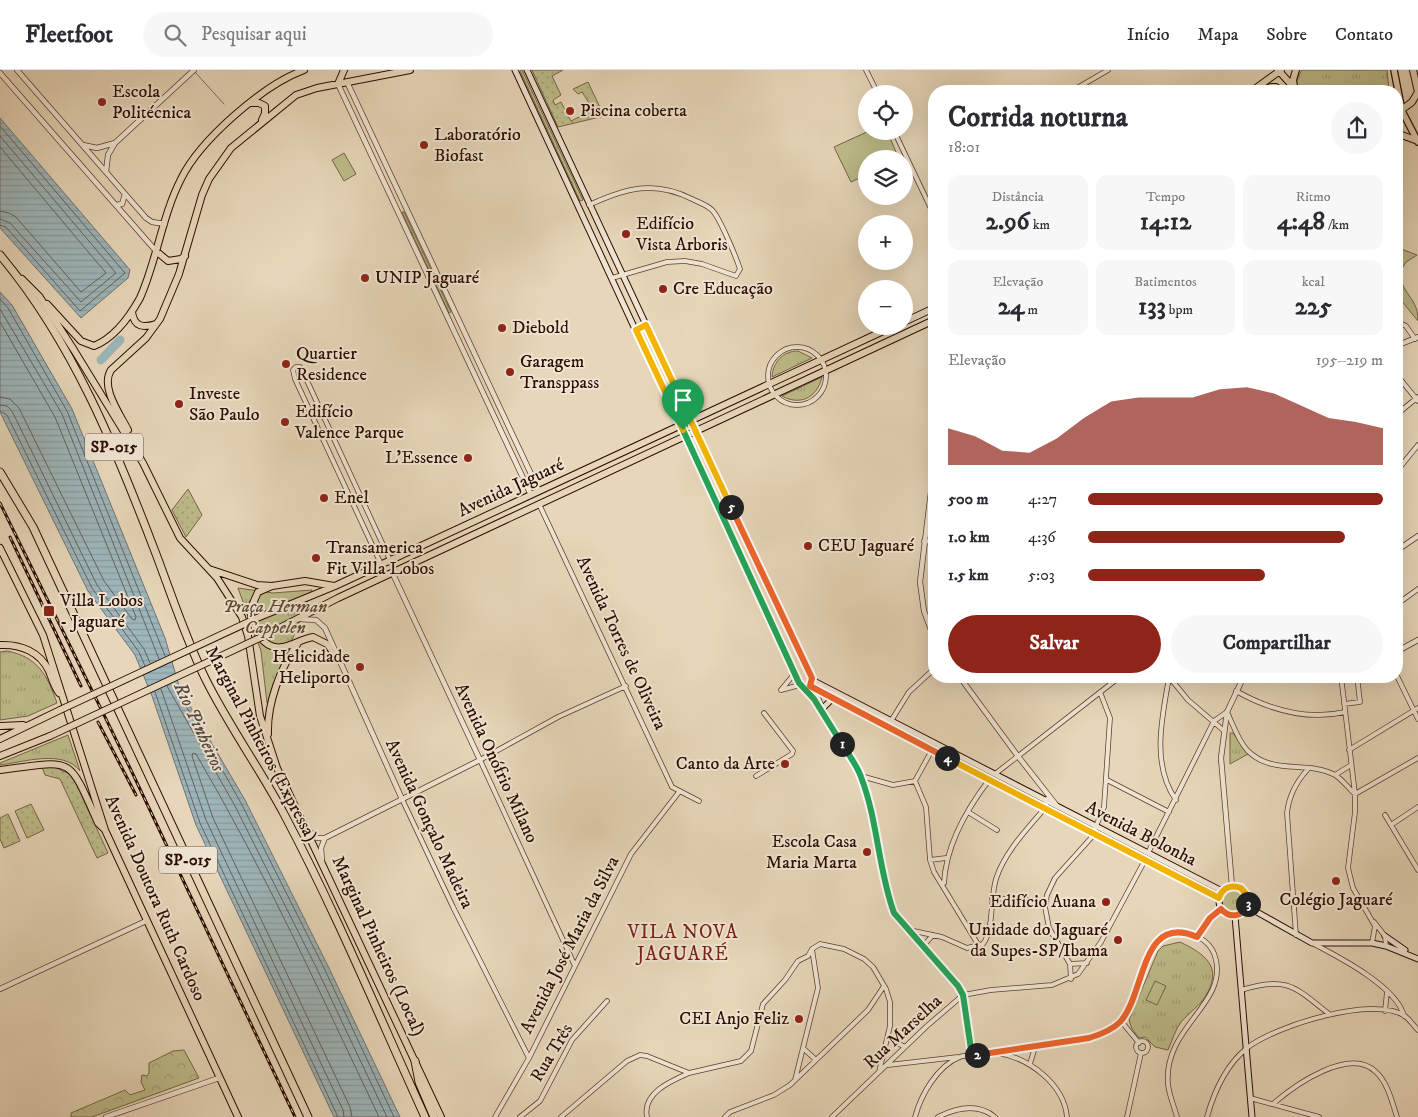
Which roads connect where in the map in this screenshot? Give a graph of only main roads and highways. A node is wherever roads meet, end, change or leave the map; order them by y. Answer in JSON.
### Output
{"nodes":[{"id":1,"x":304,"y":70,"type":"edge"},
{"id":2,"x":344,"y":70,"type":"edge"},
{"id":3,"x":410,"y":70,"type":"edge"},
{"id":4,"x":515,"y":70,"type":"edge"},
{"id":5,"x":527,"y":70,"type":"edge"},
{"id":6,"x":1279,"y":70,"type":"edge"},
{"id":7,"x":1296,"y":70,"type":"edge"},
{"id":8,"x":1394,"y":70,"type":"edge"},
{"id":9,"x":1413,"y":71,"type":"edge"},
{"id":10,"x":338,"y":84,"type":"junction"},
{"id":11,"x":1260,"y":85,"type":"edge"},
{"id":12,"x":1292,"y":85,"type":"edge"},
{"id":13,"x":1296,"y":85,"type":"edge"},
{"id":14,"x":1396,"y":85,"type":"edge"},
{"id":15,"x":1418,"y":92,"type":"edge"},
{"id":16,"x":250,"y":103,"type":"junction"},
{"id":17,"x":1403,"y":108,"type":"edge"},
{"id":18,"x":1403,"y":118,"type":"edge"},
{"id":19,"x":262,"y":121,"type":"junction"},
{"id":20,"x":1403,"y":136,"type":"edge"},
{"id":21,"x":1418,"y":142,"type":"edge"},
{"id":22,"x":569,"y":160,"type":"junction"},
{"id":23,"x":559,"y":165,"type":"junction"},
{"id":24,"x":156,"y":251,"type":"junction"},
{"id":25,"x":0,"y":255,"type":"edge"},
{"id":26,"x":185,"y":256,"type":"junction"},
{"id":27,"x":10,"y":267,"type":"junction"},
{"id":28,"x":39,"y":296,"type":"junction"},
{"id":29,"x":928,"y":311,"type":"edge"},
{"id":30,"x":132,"y":312,"type":"junction"},
{"id":31,"x":913,"y":318,"type":"edge"},
{"id":32,"x":928,"y":323,"type":"edge"},
{"id":33,"x":157,"y":324,"type":"junction"},
{"id":34,"x":646,"y":325,"type":"junction"},
{"id":35,"x":636,"y":330,"type":"junction"},
{"id":36,"x":875,"y":335,"type":"edge"},
{"id":37,"x":690,"y":421,"type":"junction"},
{"id":38,"x":680,"y":425,"type":"junction"},
{"id":39,"x":695,"y":431,"type":"junction"},
{"id":40,"x":685,"y":436,"type":"junction"},
{"id":41,"x":143,"y":462,"type":"junction"},
{"id":42,"x":0,"y":472,"type":"edge"},
{"id":43,"x":0,"y":548,"type":"edge"},
{"id":44,"x":208,"y":569,"type":"junction"},
{"id":45,"x":761,"y":573,"type":"junction"},
{"id":46,"x":751,"y":577,"type":"junction"},
{"id":47,"x":272,"y":586,"type":"junction"},
{"id":48,"x":335,"y":586,"type":"junction"},
{"id":49,"x":299,"y":641,"type":"junction"},
{"id":50,"x":0,"y":645,"type":"edge"},
{"id":51,"x":336,"y":656,"type":"road end"},
{"id":52,"x":811,"y":677,"type":"junction"},
{"id":53,"x":800,"y":684,"type":"junction"},
{"id":54,"x":809,"y":687,"type":"junction"},
{"id":55,"x":63,"y":697,"type":"junction"},
{"id":56,"x":832,"y":698,"type":"junction"},
{"id":57,"x":823,"y":708,"type":"road end"},
{"id":58,"x":27,"y":725,"type":"junction"},
{"id":59,"x":0,"y":726,"type":"edge"},
{"id":60,"x":0,"y":739,"type":"edge"},
{"id":61,"x":268,"y":740,"type":"junction"},
{"id":62,"x":0,"y":756,"type":"edge"},
{"id":63,"x":0,"y":770,"type":"edge"},
{"id":64,"x":105,"y":830,"type":"junction"},
{"id":65,"x":1222,"y":892,"type":"junction"},
{"id":66,"x":1219,"y":898,"type":"junction"},
{"id":67,"x":1248,"y":907,"type":"junction"},
{"id":68,"x":1235,"y":916,"type":"junction"},
{"id":69,"x":1385,"y":936,"type":"road end"},
{"id":70,"x":1416,"y":958,"type":"edge"},
{"id":71,"x":415,"y":1061,"type":"junction"},
{"id":72,"x":238,"y":1117,"type":"edge"},
{"id":73,"x":308,"y":1117,"type":"edge"},
{"id":74,"x":426,"y":1117,"type":"edge"},
{"id":75,"x":434,"y":1117,"type":"edge"},
{"id":76,"x":441,"y":1117,"type":"edge"},
{"id":77,"x":1252,"y":1117,"type":"edge"}],
"edges":[{"from":1,"to":16,"type":"highway"},
{"from":2,"to":10,"type":"highway"},
{"from":3,"to":10,"type":"highway"},
{"from":4,"to":23,"type":"main road"},
{"from":5,"to":22,"type":"main road"},
{"from":6,"to":11,"type":"highway"},
{"from":6,"to":12,"type":"highway"},
{"from":7,"to":13,"type":"highway"},
{"from":8,"to":14,"type":"main road"},
{"from":9,"to":15,"type":"highway"},
{"from":10,"to":19,"type":"highway"},
{"from":15,"to":17,"type":"highway"},
{"from":16,"to":19,"type":"highway"},
{"from":16,"to":24,"type":"highway"},
{"from":18,"to":21,"type":"main road"},
{"from":19,"to":26,"type":"highway"},
{"from":20,"to":21,"type":"highway"},
{"from":22,"to":23,"type":"main road"},
{"from":22,"to":34,"type":"main road"},
{"from":23,"to":35,"type":"main road"},
{"from":24,"to":26,"type":"highway"},
{"from":24,"to":30,"type":"highway"},
{"from":25,"to":27,"type":"highway","name":"Marginal Pinheiros (Expressa)","number":"SP-015"},
{"from":26,"to":33,"type":"highway"},
{"from":27,"to":28,"type":"highway","name":"Marginal Pinheiros (Local)"},
{"from":27,"to":74,"type":"highway","name":"Marginal Pinheiros (Expressa)","number":"SP-015"},
{"from":28,"to":30,"type":"highway"},
{"from":28,"to":41,"type":"highway","name":"Marginal Pinheiros (Local)"},
{"from":29,"to":31,"type":"highway"},
{"from":30,"to":33,"type":"highway"},
{"from":32,"to":39,"type":"highway","name":"Avenida Jaguaré"},
{"from":33,"to":41,"type":"highway"},
{"from":34,"to":35,"type":"main road"},
{"from":34,"to":37,"type":"main road"},
{"from":35,"to":38,"type":"main road"},
{"from":36,"to":37,"type":"highway","name":"Avenida Jaguaré"},
{"from":37,"to":38,"type":"highway","name":"Avenida Jaguaré"},
{"from":37,"to":39,"type":"main road"},
{"from":38,"to":40,"type":"main road"},
{"from":38,"to":48,"type":"highway","name":"Avenida Jaguaré"},
{"from":39,"to":40,"type":"highway","name":"Avenida Jaguaré"},
{"from":39,"to":45,"type":"main road"},
{"from":40,"to":46,"type":"main road"},
{"from":40,"to":62,"type":"highway","name":"Avenida Jaguaré","bridge":true},
{"from":41,"to":44,"type":"highway","name":"Marginal Pinheiros (Local)"},
{"from":42,"to":73,"type":"highway","number":"SP-015"},
{"from":43,"to":55,"type":"highway","name":"Avenida Doutora Ruth Cardoso"},
{"from":44,"to":47,"type":"highway"},
{"from":44,"to":61,"type":"highway","name":"Marginal Pinheiros (Local)"},
{"from":45,"to":46,"type":"main road"},
{"from":45,"to":52,"type":"main road"},
{"from":46,"to":53,"type":"main road"},
{"from":47,"to":48,"type":"highway"},
{"from":47,"to":49,"type":"highway"},
{"from":48,"to":58,"type":"highway","name":"Avenida Jaguaré","bridge":true},
{"from":49,"to":51,"type":"highway"},
{"from":49,"to":61,"type":"highway"},
{"from":50,"to":55,"type":"highway"},
{"from":52,"to":53,"type":"main road"},
{"from":52,"to":54,"type":"main road"},
{"from":52,"to":65,"type":"main road","name":"Avenida Bolonha"},
{"from":53,"to":54,"type":"main road"},
{"from":54,"to":56,"type":"main road","name":"Avenida Bolonha"},
{"from":55,"to":64,"type":"highway","name":"Avenida Doutora Ruth Cardoso"},
{"from":56,"to":57,"type":"main road"},
{"from":56,"to":66,"type":"main road","name":"Avenida Bolonha"},
{"from":58,"to":59,"type":"highway"},
{"from":58,"to":60,"type":"highway","name":"Avenida Jaguaré"},
{"from":61,"to":71,"type":"highway","name":"Marginal Pinheiros (Local)"},
{"from":63,"to":64,"type":"highway"},
{"from":64,"to":72,"type":"highway","name":"Avenida Doutora Ruth Cardoso"},
{"from":65,"to":66,"type":"main road"},
{"from":65,"to":67,"type":"main road"},
{"from":66,"to":68,"type":"main road"},
{"from":67,"to":68,"type":"main road"},
{"from":67,"to":70,"type":"main road"},
{"from":68,"to":77,"type":"main road"},
{"from":69,"to":70,"type":"main road"},
{"from":71,"to":75,"type":"highway"},
{"from":71,"to":76,"type":"highway","name":"Marginal Pinheiros (Local)"}]}
